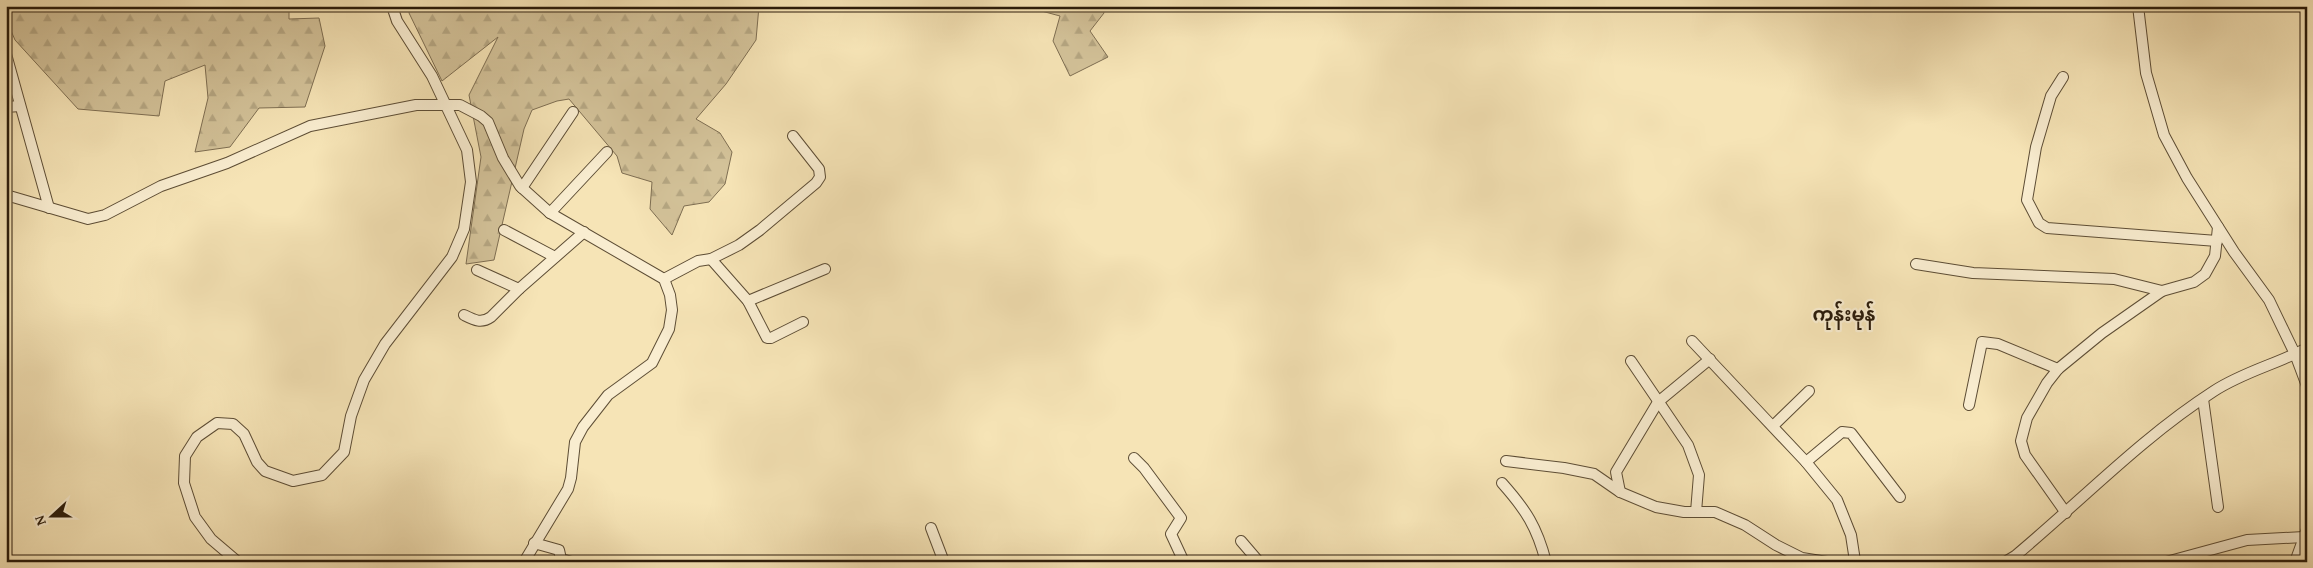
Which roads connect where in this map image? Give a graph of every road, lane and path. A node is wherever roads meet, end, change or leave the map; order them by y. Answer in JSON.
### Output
{"nodes":[{"id":1,"x":392,"y":6,"type":"edge"},
{"id":2,"x":2138,"y":6,"type":"edge"},
{"id":3,"x":6,"y":54,"type":"edge"},
{"id":4,"x":2063,"y":77,"type":"dead end"},
{"id":5,"x":446,"y":105,"type":"junction"},
{"id":6,"x":20,"y":106,"type":"junction"},
{"id":7,"x":6,"y":107,"type":"edge"},
{"id":8,"x":573,"y":112,"type":"dead end"},
{"id":9,"x":793,"y":136,"type":"dead end"},
{"id":10,"x":607,"y":152,"type":"dead end"},
{"id":11,"x":522,"y":188,"type":"junction"},
{"id":12,"x":6,"y":195,"type":"edge"},
{"id":13,"x":49,"y":208,"type":"junction"},
{"id":14,"x":550,"y":213,"type":"junction"},
{"id":15,"x":2218,"y":227,"type":"junction"},
{"id":16,"x":504,"y":230,"type":"dead end"},
{"id":17,"x":584,"y":232,"type":"junction"},
{"id":18,"x":2217,"y":241,"type":"junction"},
{"id":19,"x":555,"y":257,"type":"junction"},
{"id":20,"x":711,"y":259,"type":"junction"},
{"id":21,"x":1916,"y":264,"type":"dead end"},
{"id":22,"x":825,"y":269,"type":"dead end"},
{"id":23,"x":477,"y":270,"type":"dead end"},
{"id":24,"x":664,"y":279,"type":"junction"},
{"id":25,"x":518,"y":289,"type":"junction"},
{"id":26,"x":2162,"y":292,"type":"junction"},
{"id":27,"x":748,"y":301,"type":"junction"},
{"id":28,"x":464,"y":315,"type":"dead end"},
{"id":29,"x":803,"y":322,"type":"dead end"},
{"id":30,"x":1692,"y":341,"type":"dead end"},
{"id":31,"x":2307,"y":348,"type":"edge"},
{"id":32,"x":2295,"y":354,"type":"junction"},
{"id":33,"x":1710,"y":359,"type":"junction"},
{"id":34,"x":1631,"y":361,"type":"dead end"},
{"id":35,"x":2058,"y":368,"type":"junction"},
{"id":36,"x":2307,"y":386,"type":"edge"},
{"id":37,"x":1809,"y":391,"type":"dead end"},
{"id":38,"x":2203,"y":399,"type":"junction"},
{"id":39,"x":1658,"y":402,"type":"junction"},
{"id":40,"x":1969,"y":405,"type":"dead end"},
{"id":41,"x":1774,"y":426,"type":"junction"},
{"id":42,"x":1134,"y":458,"type":"dead end"},
{"id":43,"x":1506,"y":461,"type":"dead end"},
{"id":44,"x":1806,"y":462,"type":"junction"},
{"id":45,"x":1502,"y":484,"type":"dead end"},
{"id":46,"x":1620,"y":492,"type":"junction"},
{"id":47,"x":1900,"y":497,"type":"dead end"},
{"id":48,"x":2218,"y":507,"type":"dead end"},
{"id":49,"x":1696,"y":512,"type":"junction"},
{"id":50,"x":2066,"y":513,"type":"junction"},
{"id":51,"x":932,"y":528,"type":"dead end"},
{"id":52,"x":2305,"y":533,"type":"edge"},
{"id":53,"x":1241,"y":542,"type":"dead end"},
{"id":54,"x":534,"y":543,"type":"junction"},
{"id":55,"x":238,"y":562,"type":"edge"},
{"id":56,"x":524,"y":562,"type":"edge"},
{"id":57,"x":572,"y":562,"type":"edge"},
{"id":58,"x":944,"y":562,"type":"edge"},
{"id":59,"x":1184,"y":562,"type":"edge"},
{"id":60,"x":1258,"y":562,"type":"edge"},
{"id":61,"x":1546,"y":562,"type":"edge"},
{"id":62,"x":1855,"y":562,"type":"edge"},
{"id":63,"x":1860,"y":562,"type":"edge"},
{"id":64,"x":2004,"y":562,"type":"edge"},
{"id":65,"x":2166,"y":562,"type":"edge"},
{"id":66,"x":2295,"y":562,"type":"edge"}],
"edges":[{"from":1,"to":5,"type":"street"},
{"from":2,"to":15,"type":"street"},
{"from":3,"to":6,"type":"street"},
{"from":4,"to":18,"type":"street"},
{"from":5,"to":11,"type":"street"},
{"from":5,"to":13,"type":"street"},
{"from":5,"to":55,"type":"street"},
{"from":6,"to":7,"type":"street"},
{"from":6,"to":13,"type":"street"},
{"from":8,"to":11,"type":"street"},
{"from":9,"to":20,"type":"street"},
{"from":10,"to":14,"type":"street"},
{"from":11,"to":14,"type":"street"},
{"from":12,"to":13,"type":"street"},
{"from":14,"to":17,"type":"street"},
{"from":15,"to":18,"type":"street"},
{"from":15,"to":32,"type":"street"},
{"from":16,"to":19,"type":"street"},
{"from":17,"to":19,"type":"street"},
{"from":17,"to":24,"type":"street"},
{"from":18,"to":26,"type":"street"},
{"from":19,"to":25,"type":"street"},
{"from":20,"to":24,"type":"street"},
{"from":20,"to":27,"type":"street"},
{"from":21,"to":26,"type":"street"},
{"from":22,"to":27,"type":"street"},
{"from":23,"to":25,"type":"street"},
{"from":24,"to":54,"type":"street"},
{"from":25,"to":28,"type":"street"},
{"from":26,"to":35,"type":"street"},
{"from":27,"to":29,"type":"street"},
{"from":30,"to":33,"type":"street"},
{"from":31,"to":32,"type":"street"},
{"from":32,"to":36,"type":"street"},
{"from":32,"to":38,"type":"street"},
{"from":33,"to":39,"type":"street"},
{"from":33,"to":41,"type":"street"},
{"from":34,"to":39,"type":"street"},
{"from":35,"to":40,"type":"street"},
{"from":35,"to":50,"type":"street"},
{"from":37,"to":41,"type":"street"},
{"from":38,"to":48,"type":"street"},
{"from":38,"to":50,"type":"street"},
{"from":39,"to":46,"type":"street"},
{"from":39,"to":49,"type":"street"},
{"from":41,"to":44,"type":"street"},
{"from":42,"to":59,"type":"street"},
{"from":43,"to":46,"type":"street"},
{"from":44,"to":47,"type":"street"},
{"from":44,"to":62,"type":"street"},
{"from":45,"to":61,"type":"street"},
{"from":46,"to":49,"type":"street"},
{"from":49,"to":62,"type":"street"},
{"from":50,"to":64,"type":"street"},
{"from":51,"to":58,"type":"street"},
{"from":52,"to":65,"type":"street"},
{"from":52,"to":66,"type":"street"},
{"from":53,"to":60,"type":"street"},
{"from":54,"to":56,"type":"street"},
{"from":54,"to":57,"type":"street"},
{"from":62,"to":63,"type":"street"}]}
